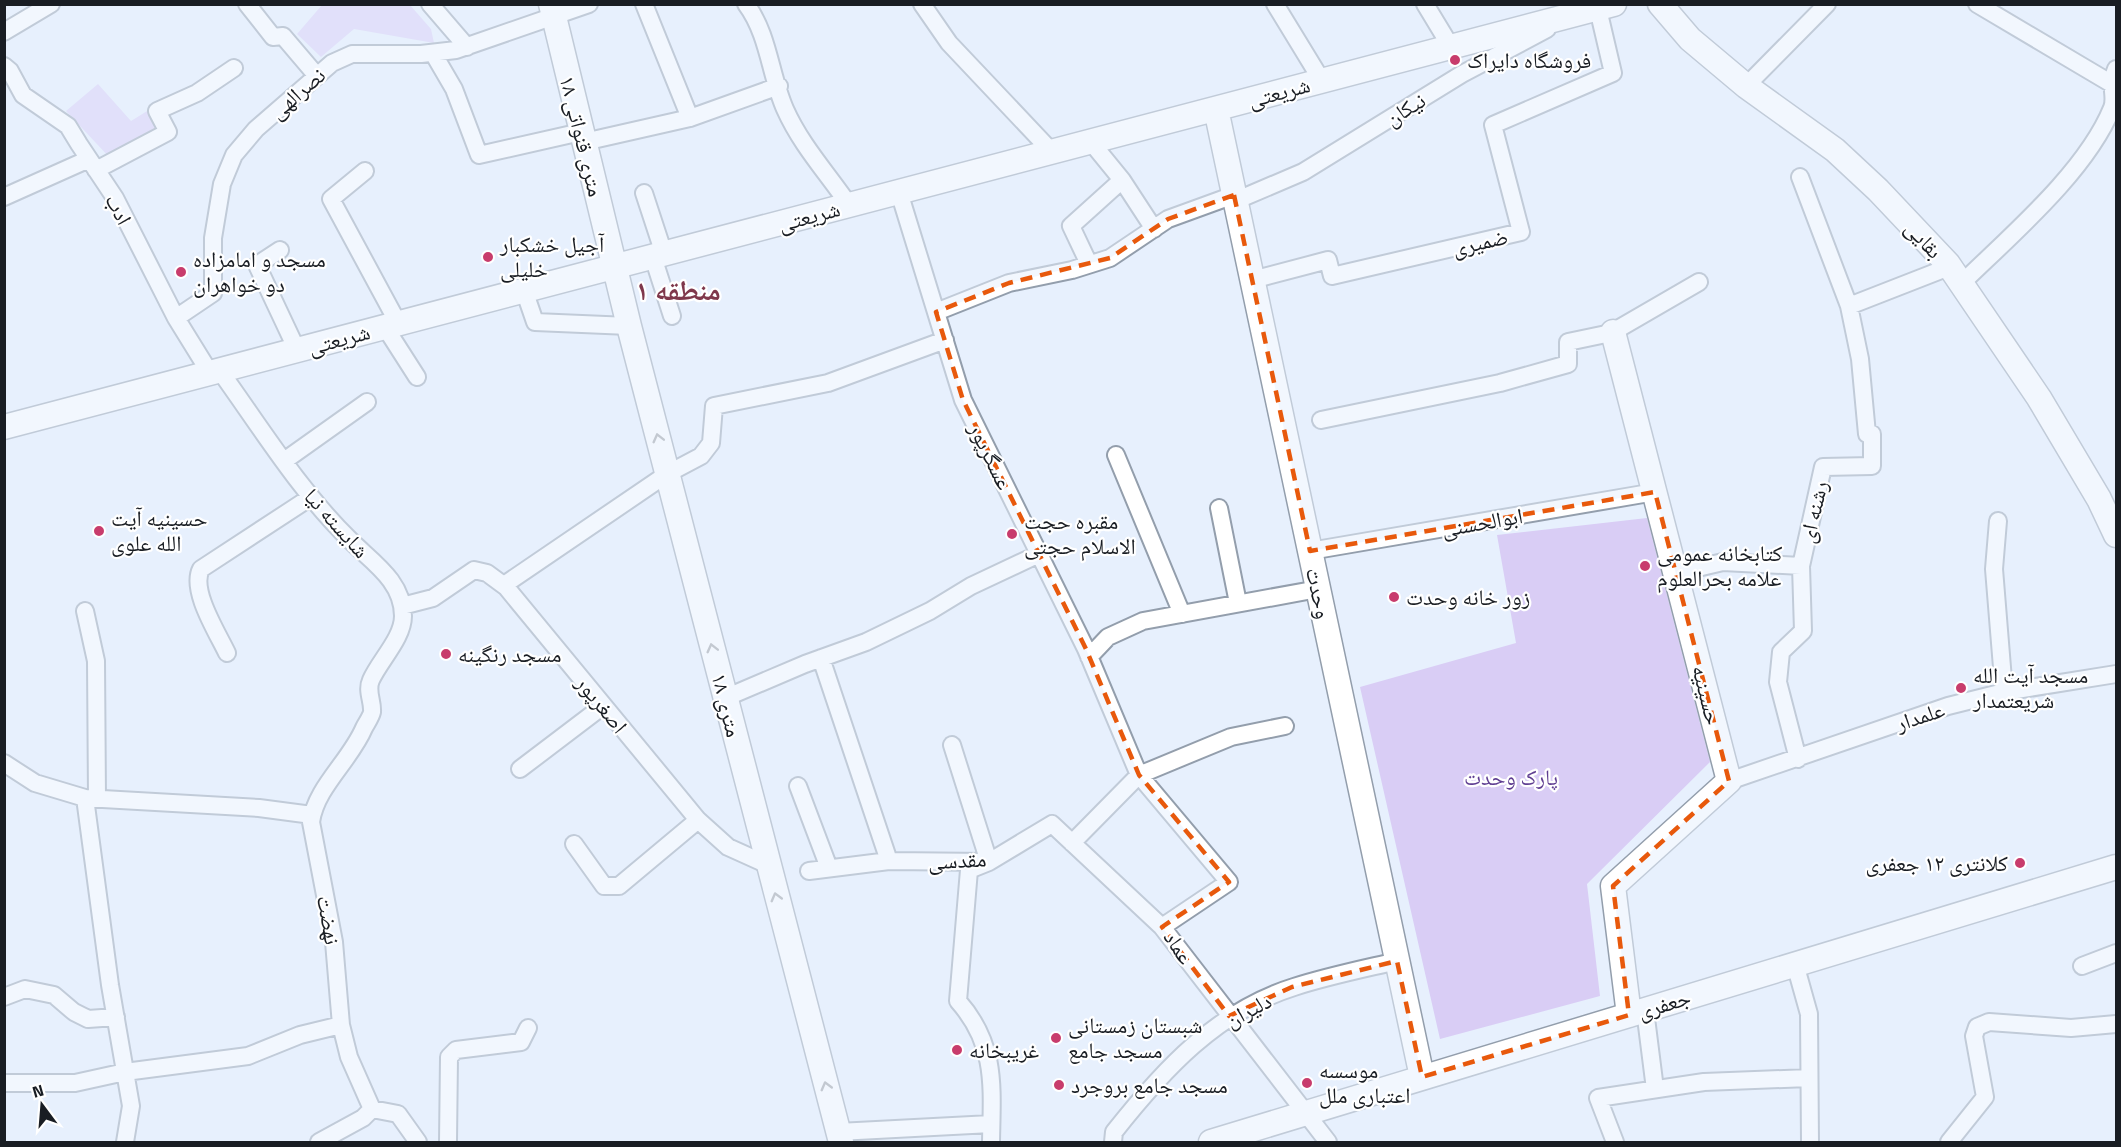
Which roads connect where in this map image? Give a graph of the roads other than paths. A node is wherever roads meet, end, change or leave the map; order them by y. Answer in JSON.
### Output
{"nodes":[{"id":1,"x":51,"y":4,"type":"edge"},
{"id":2,"x":247,"y":4,"type":"edge"},
{"id":3,"x":430,"y":4,"type":"edge"},
{"id":4,"x":589,"y":4,"type":"edge"},
{"id":5,"x":644,"y":4,"type":"edge"},
{"id":6,"x":747,"y":4,"type":"edge"},
{"id":7,"x":922,"y":4,"type":"edge"},
{"id":8,"x":1275,"y":4,"type":"edge"},
{"id":9,"x":1425,"y":4,"type":"edge"},
{"id":10,"x":1660,"y":4,"type":"edge"},
{"id":11,"x":1827,"y":4,"type":"edge"},
{"id":12,"x":1977,"y":4,"type":"edge"},
{"id":13,"x":1606,"y":7,"type":"edge"},
{"id":14,"x":552,"y":11,"type":"edge"},
{"id":15,"x":1575,"y":15,"type":"junction"},
{"id":16,"x":4,"y":32,"type":"edge"},
{"id":17,"x":467,"y":47,"type":"junction"},
{"id":18,"x":1451,"y":47,"type":"junction"},
{"id":19,"x":433,"y":53,"type":"junction"},
{"id":20,"x":4,"y":66,"type":"edge"},
{"id":21,"x":234,"y":68,"type":"dead end"},
{"id":22,"x":317,"y":76,"type":"junction"},
{"id":23,"x":2114,"y":77,"type":"edge"},
{"id":24,"x":1322,"y":81,"type":"junction"},
{"id":25,"x":779,"y":86,"type":"junction"},
{"id":26,"x":1746,"y":86,"type":"junction"},
{"id":27,"x":1216,"y":109,"type":"junction"},
{"id":28,"x":690,"y":118,"type":"junction"},
{"id":29,"x":582,"y":137,"type":"junction"},
{"id":30,"x":1091,"y":142,"type":"junction"},
{"id":31,"x":1052,"y":152,"type":"junction"},
{"id":32,"x":93,"y":164,"type":"junction"},
{"id":33,"x":365,"y":171,"type":"dead end"},
{"id":34,"x":1800,"y":177,"type":"dead end"},
{"id":35,"x":1122,"y":180,"type":"junction"},
{"id":36,"x":899,"y":192,"type":"junction"},
{"id":37,"x":644,"y":193,"type":"dead end"},
{"id":38,"x":4,"y":197,"type":"edge"},
{"id":39,"x":1235,"y":198,"type":"junction"},
{"id":40,"x":849,"y":205,"type":"junction"},
{"id":41,"x":1154,"y":229,"type":"junction"},
{"id":42,"x":280,"y":250,"type":"dead end"},
{"id":43,"x":659,"y":255,"type":"junction"},
{"id":44,"x":1089,"y":264,"type":"junction"},
{"id":45,"x":614,"y":267,"type":"junction"},
{"id":46,"x":1955,"y":275,"type":"junction"},
{"id":47,"x":1252,"y":280,"type":"junction"},
{"id":48,"x":1699,"y":282,"type":"dead end"},
{"id":49,"x":524,"y":290,"type":"junction"},
{"id":50,"x":1849,"y":306,"type":"junction"},
{"id":51,"x":936,"y":312,"type":"junction"},
{"id":52,"x":672,"y":316,"type":"dead end"},
{"id":53,"x":176,"y":318,"type":"junction"},
{"id":54,"x":392,"y":325,"type":"junction"},
{"id":55,"x":629,"y":326,"type":"junction"},
{"id":56,"x":1612,"y":332,"type":"junction"},
{"id":57,"x":945,"y":340,"type":"junction"},
{"id":58,"x":297,"y":350,"type":"junction"},
{"id":59,"x":215,"y":372,"type":"junction"},
{"id":60,"x":417,"y":377,"type":"dead end"},
{"id":61,"x":367,"y":402,"type":"dead end"},
{"id":62,"x":1321,"y":420,"type":"dead end"},
{"id":63,"x":4,"y":427,"type":"edge"},
{"id":64,"x":1116,"y":456,"type":"dead end"},
{"id":65,"x":284,"y":460,"type":"junction"},
{"id":66,"x":667,"y":474,"type":"junction"},
{"id":67,"x":1655,"y":492,"type":"junction"},
{"id":68,"x":311,"y":497,"type":"junction"},
{"id":69,"x":1219,"y":508,"type":"dead end"},
{"id":70,"x":1998,"y":521,"type":"dead end"},
{"id":71,"x":2116,"y":535,"type":"edge"},
{"id":72,"x":1310,"y":551,"type":"junction"},
{"id":73,"x":1039,"y":554,"type":"junction"},
{"id":74,"x":1800,"y":566,"type":"junction"},
{"id":75,"x":1676,"y":573,"type":"junction"},
{"id":76,"x":504,"y":585,"type":"junction"},
{"id":77,"x":1318,"y":589,"type":"junction"},
{"id":78,"x":1238,"y":603,"type":"junction"},
{"id":79,"x":402,"y":606,"type":"junction"},
{"id":80,"x":85,"y":611,"type":"dead end"},
{"id":81,"x":1182,"y":614,"type":"junction"},
{"id":82,"x":227,"y":653,"type":"dead end"},
{"id":83,"x":1089,"y":657,"type":"junction"},
{"id":84,"x":821,"y":658,"type":"junction"},
{"id":85,"x":2116,"y":674,"type":"edge"},
{"id":86,"x":2004,"y":693,"type":"junction"},
{"id":87,"x":725,"y":698,"type":"junction"},
{"id":88,"x":603,"y":706,"type":"junction"},
{"id":89,"x":1285,"y":726,"type":"dead end"},
{"id":90,"x":952,"y":745,"type":"dead end"},
{"id":91,"x":1798,"y":759,"type":"junction"},
{"id":92,"x":4,"y":763,"type":"edge"},
{"id":93,"x":520,"y":770,"type":"dead end"},
{"id":94,"x":1139,"y":775,"type":"junction"},
{"id":95,"x":1729,"y":781,"type":"junction"},
{"id":96,"x":798,"y":786,"type":"dead end"},
{"id":97,"x":91,"y":798,"type":"junction"},
{"id":98,"x":312,"y":815,"type":"junction"},
{"id":99,"x":698,"y":820,"type":"junction"},
{"id":100,"x":1072,"y":843,"type":"junction"},
{"id":101,"x":574,"y":844,"type":"dead end"},
{"id":102,"x":889,"y":861,"type":"junction"},
{"id":103,"x":989,"y":862,"type":"junction"},
{"id":104,"x":768,"y":865,"type":"junction"},
{"id":105,"x":2116,"y":867,"type":"edge"},
{"id":106,"x":829,"y":868,"type":"junction"},
{"id":107,"x":809,"y":871,"type":"dead end"},
{"id":108,"x":1162,"y":927,"type":"junction"},
{"id":109,"x":2116,"y":953,"type":"edge"},
{"id":110,"x":1397,"y":961,"type":"junction"},
{"id":111,"x":1794,"y":964,"type":"junction"},
{"id":112,"x":2082,"y":966,"type":"dead end"},
{"id":113,"x":4,"y":997,"type":"edge"},
{"id":114,"x":1637,"y":1012,"type":"junction"},
{"id":115,"x":1229,"y":1016,"type":"junction"},
{"id":116,"x":116,"y":1017,"type":"junction"},
{"id":117,"x":2116,"y":1024,"type":"edge"},
{"id":118,"x":341,"y":1026,"type":"junction"},
{"id":119,"x":528,"y":1028,"type":"dead end"},
{"id":120,"x":125,"y":1072,"type":"junction"},
{"id":121,"x":1422,"y":1077,"type":"junction"},
{"id":122,"x":1809,"y":1078,"type":"junction"},
{"id":123,"x":4,"y":1083,"type":"edge"},
{"id":124,"x":1655,"y":1089,"type":"junction"},
{"id":125,"x":372,"y":1109,"type":"junction"},
{"id":126,"x":1304,"y":1113,"type":"junction"},
{"id":127,"x":991,"y":1124,"type":"junction"},
{"id":128,"x":840,"y":1137,"type":"edge"},
{"id":129,"x":125,"y":1143,"type":"edge"},
{"id":130,"x":319,"y":1143,"type":"edge"},
{"id":131,"x":418,"y":1143,"type":"edge"},
{"id":132,"x":448,"y":1143,"type":"edge"},
{"id":133,"x":991,"y":1143,"type":"edge"},
{"id":134,"x":1113,"y":1143,"type":"edge"},
{"id":135,"x":1211,"y":1143,"type":"edge"},
{"id":136,"x":1328,"y":1143,"type":"edge"},
{"id":137,"x":1615,"y":1143,"type":"edge"},
{"id":138,"x":1810,"y":1143,"type":"edge"},
{"id":139,"x":1949,"y":1143,"type":"edge"}],
"edges":[{"from":1,"to":16,"type":"street"},
{"from":2,"to":22,"type":"street"},
{"from":3,"to":17,"type":"street"},
{"from":4,"to":14,"type":"street","name":"نصرالهی"},
{"from":5,"to":28,"type":"street"},
{"from":6,"to":25,"type":"street"},
{"from":7,"to":31,"type":"street"},
{"from":8,"to":24,"type":"street"},
{"from":9,"to":18,"type":"street"},
{"from":10,"to":26,"type":"street","name":"بقایی"},
{"from":11,"to":26,"type":"street"},
{"from":12,"to":23,"type":"street"},
{"from":13,"to":15,"type":"street","name":"شریعتی"},
{"from":13,"to":47,"type":"street","name":"ضمیری"},
{"from":14,"to":17,"type":"street","name":"نصرالهی"},
{"from":14,"to":29,"type":"street","name":"۱۸ متری قنواتی"},
{"from":15,"to":18,"type":"street","name":"شریعتی"},
{"from":15,"to":39,"type":"street","name":"نیکان"},
{"from":17,"to":19,"type":"street","name":"نصرالهی"},
{"from":18,"to":24,"type":"street","name":"شریعتی"},
{"from":19,"to":22,"type":"street","name":"نصرالهی"},
{"from":19,"to":29,"type":"street"},
{"from":20,"to":32,"type":"street","name":"ادب"},
{"from":21,"to":32,"type":"street"},
{"from":22,"to":53,"type":"street","name":"نصرالهی"},
{"from":23,"to":46,"type":"street"},
{"from":24,"to":27,"type":"street","name":"شریعتی"},
{"from":25,"to":28,"type":"street"},
{"from":25,"to":40,"type":"street"},
{"from":26,"to":46,"type":"street","name":"بقایی"},
{"from":27,"to":30,"type":"street","name":"شریعتی"},
{"from":27,"to":39,"type":"street","name":"وحدت"},
{"from":28,"to":29,"type":"street"},
{"from":29,"to":45,"type":"street","name":"۱۸ متری قنواتی"},
{"from":30,"to":31,"type":"street","name":"شریعتی"},
{"from":30,"to":35,"type":"street"},
{"from":31,"to":36,"type":"street","name":"شریعتی"},
{"from":32,"to":38,"type":"street"},
{"from":32,"to":53,"type":"street","name":"ادب"},
{"from":33,"to":54,"type":"street"},
{"from":34,"to":50,"type":"street"},
{"from":35,"to":41,"type":"street"},
{"from":35,"to":44,"type":"street"},
{"from":36,"to":40,"type":"street","name":"شریعتی"},
{"from":36,"to":51,"type":"street","name":"عسگرپور"},
{"from":37,"to":43,"type":"street"},
{"from":39,"to":41,"type":"street","name":"نیکان"},
{"from":39,"to":47,"type":"street","name":"وحدت"},
{"from":40,"to":43,"type":"street","name":"شریعتی"},
{"from":41,"to":44,"type":"street","name":"نیکان"},
{"from":42,"to":58,"type":"street"},
{"from":43,"to":45,"type":"street","name":"شریعتی"},
{"from":43,"to":52,"type":"street"},
{"from":44,"to":51,"type":"street","name":"نیکان"},
{"from":45,"to":49,"type":"street","name":"شریعتی"},
{"from":45,"to":55,"type":"street","name":"۱۸ متری"},
{"from":46,"to":50,"type":"street"},
{"from":46,"to":71,"type":"street","name":"بقایی"},
{"from":47,"to":72,"type":"street","name":"وحدت"},
{"from":48,"to":56,"type":"street"},
{"from":49,"to":54,"type":"street","name":"شریعتی"},
{"from":49,"to":55,"type":"street"},
{"from":50,"to":74,"type":"street","name":"رشنه ای"},
{"from":51,"to":57,"type":"street","name":"عسگرپور"},
{"from":53,"to":59,"type":"street","name":"ادب"},
{"from":54,"to":58,"type":"street","name":"شریعتی"},
{"from":54,"to":60,"type":"street"},
{"from":66,"to":55,"type":"street","name":"۱۸ متری","one_way":true},
{"from":56,"to":62,"type":"street"},
{"from":56,"to":67,"type":"street","name":"حسینیه"},
{"from":57,"to":66,"type":"street"},
{"from":57,"to":73,"type":"street","name":"عسگرپور"},
{"from":58,"to":59,"type":"street","name":"شریعتی"},
{"from":59,"to":63,"type":"street","name":"شریعتی"},
{"from":59,"to":65,"type":"street","name":"شایسته نیا"},
{"from":61,"to":65,"type":"street"},
{"from":64,"to":81,"type":"street"},
{"from":65,"to":68,"type":"street","name":"شایسته نیا"},
{"from":66,"to":76,"type":"street"},
{"from":87,"to":66,"type":"street","name":"۱۸ متری","one_way":true},
{"from":67,"to":72,"type":"street","name":"ابوالحسنی"},
{"from":67,"to":75,"type":"street","name":"حسینیه"},
{"from":68,"to":79,"type":"street","name":"شایسته نیا"},
{"from":68,"to":82,"type":"street"},
{"from":69,"to":78,"type":"street"},
{"from":70,"to":86,"type":"street"},
{"from":72,"to":77,"type":"street","name":"وحدت"},
{"from":73,"to":83,"type":"street","name":"عسگرپور"},
{"from":73,"to":84,"type":"street"},
{"from":74,"to":75,"type":"street"},
{"from":74,"to":91,"type":"street","name":"رشنه ای"},
{"from":75,"to":95,"type":"street","name":"حسینیه"},
{"from":76,"to":79,"type":"street","name":"اصغرپور"},
{"from":76,"to":88,"type":"street","name":"اصغرپور"},
{"from":77,"to":78,"type":"street"},
{"from":77,"to":110,"type":"street","name":"وحدت"},
{"from":78,"to":81,"type":"street"},
{"from":79,"to":98,"type":"street"},
{"from":80,"to":97,"type":"street"},
{"from":81,"to":83,"type":"street"},
{"from":83,"to":94,"type":"street","name":"عسگرپور"},
{"from":84,"to":87,"type":"street"},
{"from":84,"to":102,"type":"street"},
{"from":85,"to":86,"type":"street","name":"علمدار"},
{"from":86,"to":91,"type":"street","name":"علمدار"},
{"from":87,"to":104,"type":"street","name":"۱۸ متری"},
{"from":88,"to":93,"type":"street"},
{"from":88,"to":99,"type":"street","name":"اصغرپور"},
{"from":89,"to":94,"type":"street"},
{"from":90,"to":103,"type":"street"},
{"from":91,"to":95,"type":"street","name":"علمدار"},
{"from":92,"to":97,"type":"street"},
{"from":94,"to":100,"type":"street"},
{"from":94,"to":108,"type":"street","name":"عماد"},
{"from":95,"to":114,"type":"street"},
{"from":96,"to":106,"type":"street"},
{"from":97,"to":98,"type":"street"},
{"from":97,"to":116,"type":"street"},
{"from":98,"to":118,"type":"street","name":"نهضت"},
{"from":99,"to":101,"type":"street"},
{"from":99,"to":104,"type":"street","name":"اصغرپور"},
{"from":100,"to":103,"type":"street","name":"مقدسی"},
{"from":100,"to":108,"type":"street","name":"مقدسی"},
{"from":102,"to":103,"type":"street","name":"مقدسی"},
{"from":102,"to":106,"type":"street","name":"مقدسی"},
{"from":103,"to":127,"type":"street"},
{"from":128,"to":104,"type":"street","name":"۱۸ متری","one_way":true},
{"from":105,"to":111,"type":"street","name":"جعفری"},
{"from":106,"to":107,"type":"street","name":"مقدسی"},
{"from":108,"to":115,"type":"street","name":"عماد"},
{"from":109,"to":112,"type":"street"},
{"from":110,"to":115,"type":"street","name":"دلیران"},
{"from":110,"to":121,"type":"street","name":"وحدت"},
{"from":111,"to":114,"type":"street","name":"جعفری"},
{"from":111,"to":122,"type":"street"},
{"from":113,"to":116,"type":"street"},
{"from":114,"to":121,"type":"street","name":"جعفری"},
{"from":114,"to":124,"type":"street"},
{"from":115,"to":126,"type":"street","name":"عماد"},
{"from":115,"to":134,"type":"street","name":"دلیران"},
{"from":116,"to":120,"type":"street"},
{"from":117,"to":139,"type":"street"},
{"from":118,"to":120,"type":"street"},
{"from":118,"to":125,"type":"street","name":"نهضت"},
{"from":119,"to":132,"type":"street"},
{"from":120,"to":123,"type":"street"},
{"from":120,"to":129,"type":"street"},
{"from":121,"to":126,"type":"street","name":"جعفری"},
{"from":122,"to":124,"type":"street"},
{"from":122,"to":138,"type":"street"},
{"from":124,"to":137,"type":"street"},
{"from":125,"to":130,"type":"street"},
{"from":125,"to":131,"type":"street"},
{"from":126,"to":135,"type":"street","name":"جعفری"},
{"from":126,"to":136,"type":"street","name":"عماد"},
{"from":127,"to":128,"type":"street"},
{"from":127,"to":133,"type":"street"}]}
